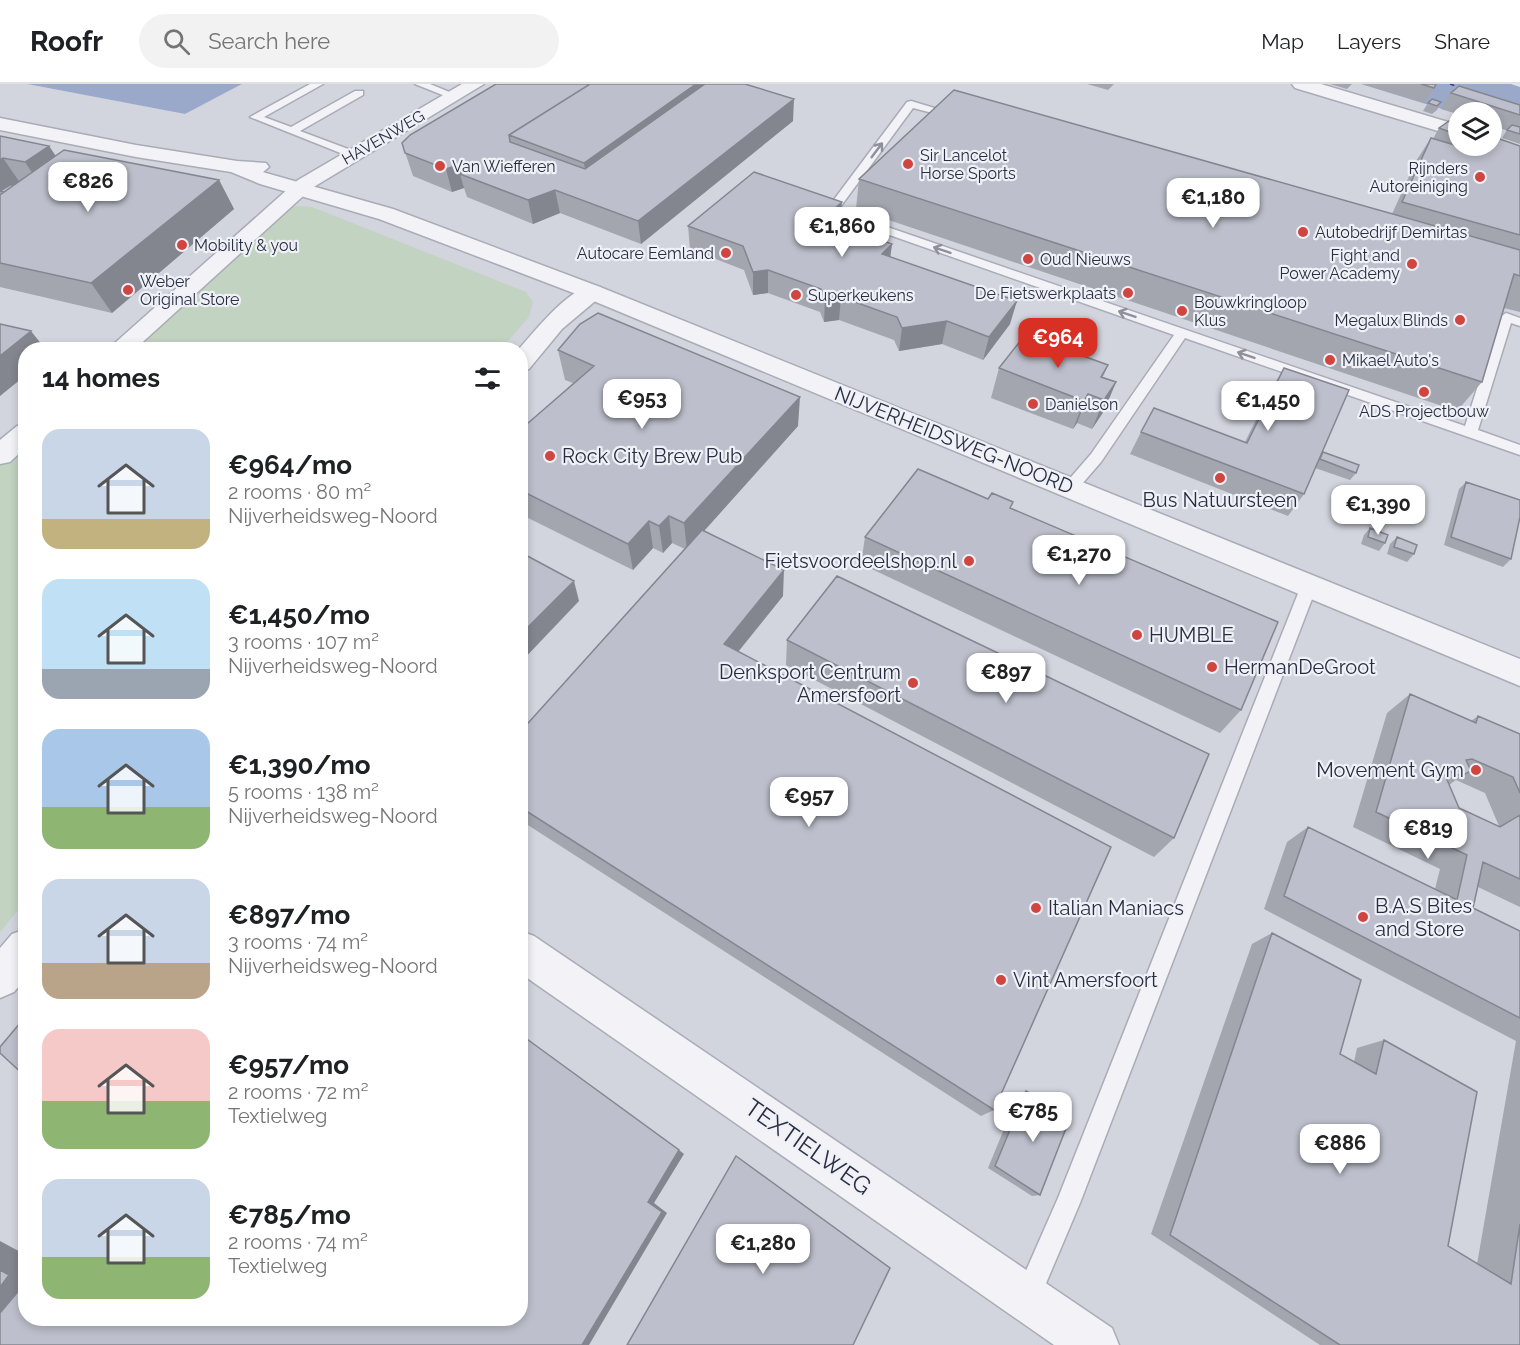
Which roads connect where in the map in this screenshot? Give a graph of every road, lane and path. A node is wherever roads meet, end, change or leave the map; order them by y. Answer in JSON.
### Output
{"nodes":[{"id":1,"x":318,"y":84,"type":"edge"},
{"id":2,"x":420,"y":84,"type":"edge"},
{"id":3,"x":475,"y":84,"type":"edge"},
{"id":4,"x":1301,"y":84,"type":"edge"},
{"id":5,"x":358,"y":93,"type":"dead end"},
{"id":6,"x":454,"y":96,"type":"junction"},
{"id":7,"x":969,"y":120,"type":"edge"},
{"id":8,"x":0,"y":124,"type":"edge"},
{"id":9,"x":1448,"y":128,"type":"edge"},
{"id":10,"x":292,"y":131,"type":"junction"},
{"id":11,"x":352,"y":154,"type":"junction"},
{"id":12,"x":306,"y":184,"type":"junction"},
{"id":13,"x":592,"y":292,"type":"junction"},
{"id":14,"x":1520,"y":322,"type":"edge"},
{"id":15,"x":1182,"y":333,"type":"junction"},
{"id":16,"x":128,"y":342,"type":"edge"},
{"id":17,"x":528,"y":354,"type":"edge"},
{"id":18,"x":1470,"y":432,"type":"junction"},
{"id":19,"x":18,"y":439,"type":"edge"},
{"id":20,"x":1520,"y":450,"type":"edge"},
{"id":21,"x":0,"y":455,"type":"edge"},
{"id":22,"x":1070,"y":488,"type":"junction"},
{"id":23,"x":1309,"y":586,"type":"junction"},
{"id":24,"x":1520,"y":673,"type":"edge"},
{"id":25,"x":528,"y":955,"type":"edge"},
{"id":26,"x":18,"y":957,"type":"edge"},
{"id":27,"x":0,"y":978,"type":"edge"},
{"id":28,"x":1027,"y":1298,"type":"junction"},
{"id":29,"x":1095,"y":1345,"type":"edge"}],
"edges":[{"from":1,"to":10,"type":"lane"},
{"from":2,"to":6,"type":"lane","name":"HAVENWEG"},
{"from":3,"to":6,"type":"street","name":"HAVENWEG"},
{"from":4,"to":9,"type":"street"},
{"from":5,"to":10,"type":"lane"},
{"from":6,"to":11,"type":"street","name":"HAVENWEG"},
{"from":15,"to":7,"type":"lane","one_way":true},
{"from":8,"to":12,"type":"street","name":"NIJVERHEIDSWEG-NOORD"},
{"from":10,"to":11,"type":"lane"},
{"from":11,"to":12,"type":"street","name":"HAVENWEG"},
{"from":12,"to":13,"type":"street","name":"NIJVERHEIDSWEG-NOORD"},
{"from":12,"to":16,"type":"street","name":"HAVENWEG"},
{"from":13,"to":17,"type":"street"},
{"from":13,"to":22,"type":"street","name":"NIJVERHEIDSWEG-NOORD"},
{"from":14,"to":18,"type":"lane"},
{"from":18,"to":15,"type":"lane","one_way":true},
{"from":15,"to":22,"type":"lane"},
{"from":18,"to":20,"type":"lane"},
{"from":19,"to":21,"type":"street"},
{"from":22,"to":23,"type":"street","name":"NIJVERHEIDSWEG-NOORD"},
{"from":23,"to":24,"type":"street","name":"NIJVERHEIDSWEG-NOORD"},
{"from":23,"to":28,"type":"lane"},
{"from":25,"to":28,"type":"street","name":"TEXTIELWEG"},
{"from":26,"to":27,"type":"street"},
{"from":28,"to":29,"type":"street","name":"TEXTIELWEG"}]}
